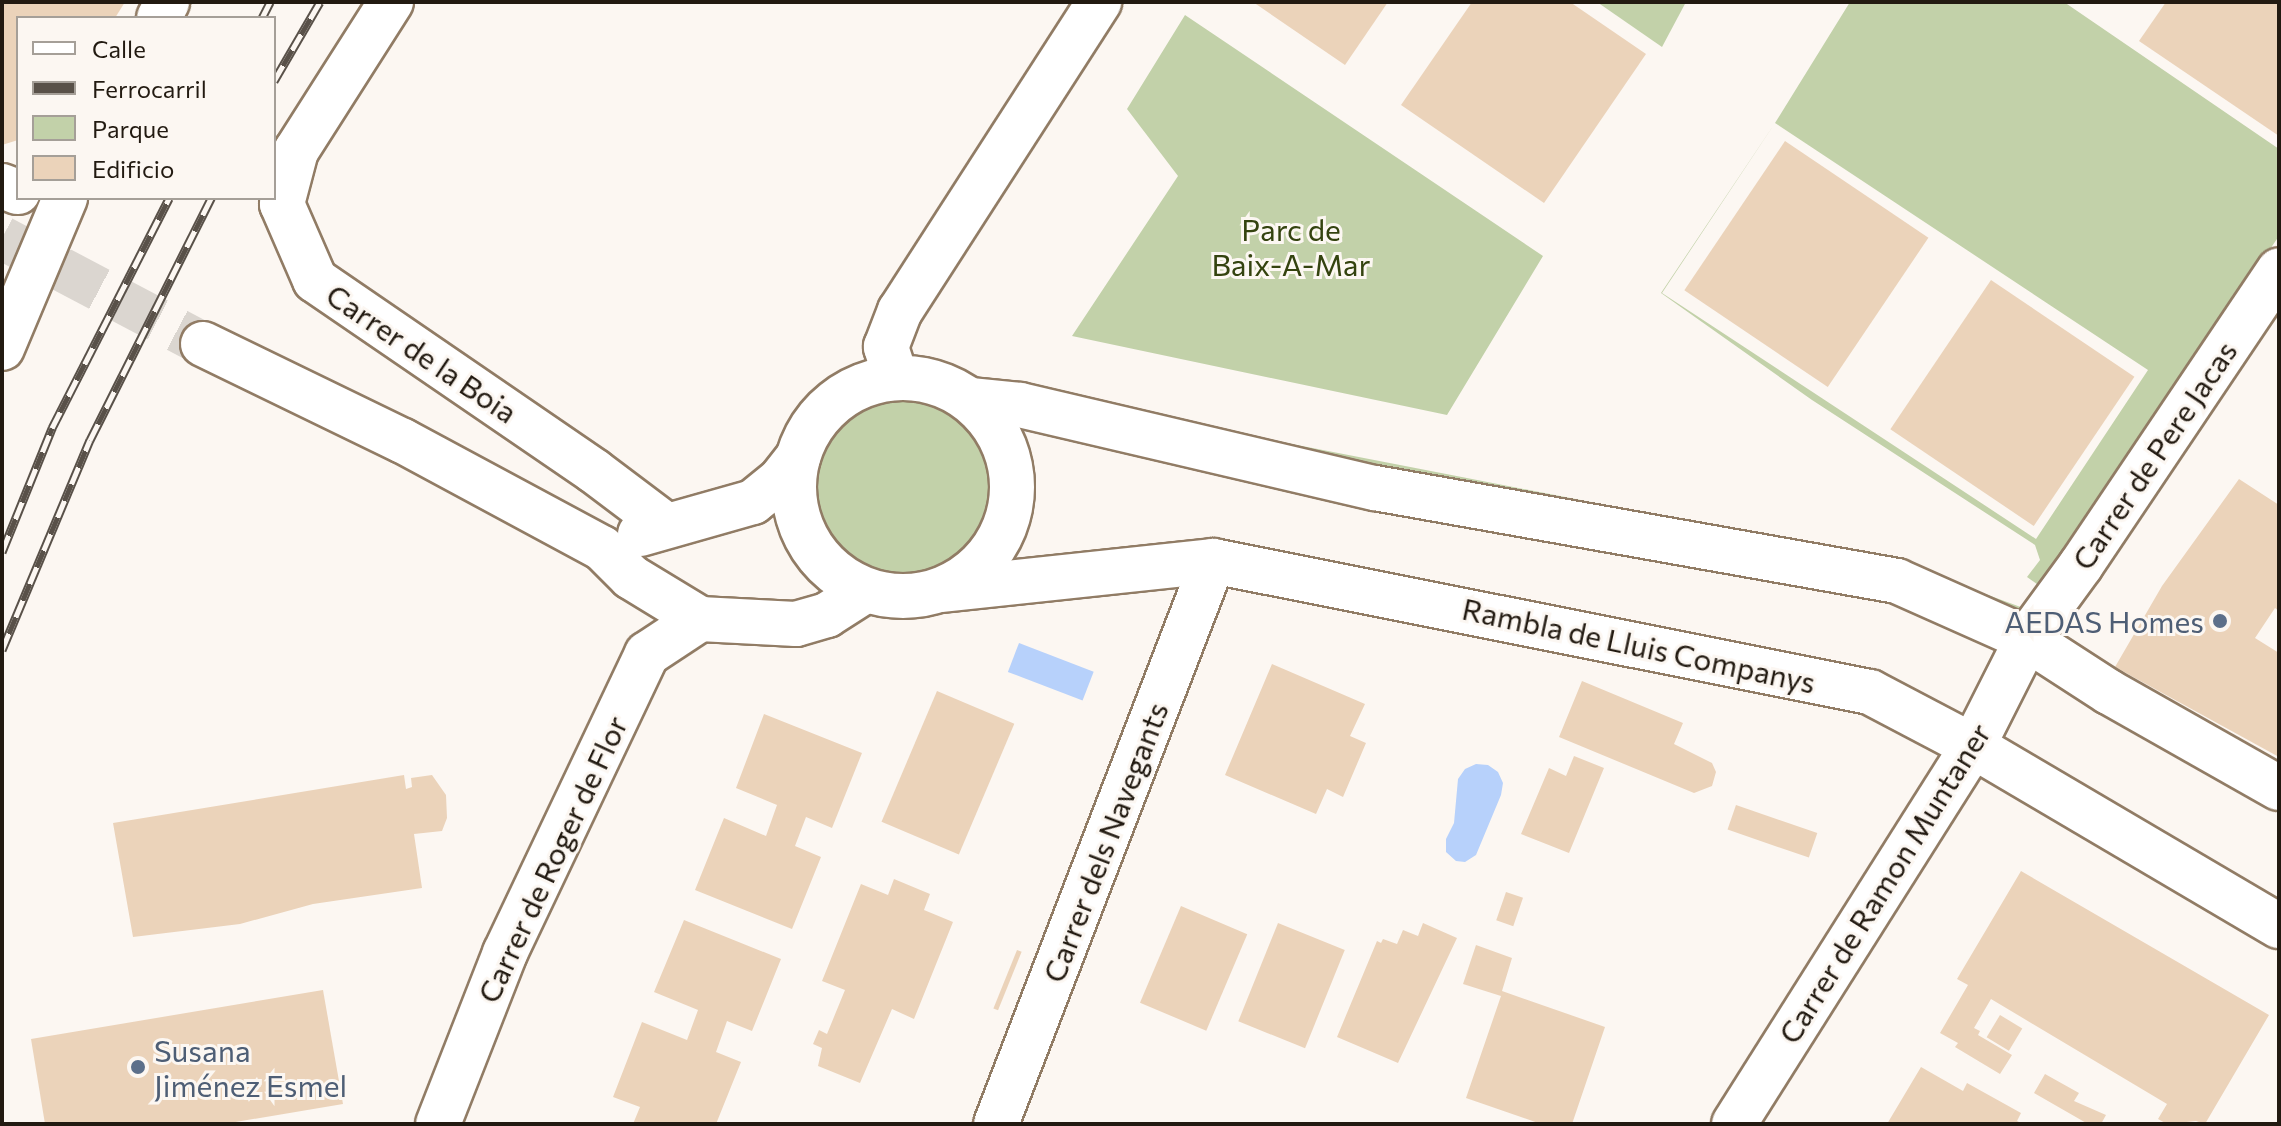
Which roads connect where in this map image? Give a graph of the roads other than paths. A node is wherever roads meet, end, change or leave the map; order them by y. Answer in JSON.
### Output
{"nodes":[{"id":1,"x":391,"y":2,"type":"edge"},
{"id":2,"x":1099,"y":2,"type":"edge"},
{"id":3,"x":52,"y":207,"type":"edge"},
{"id":4,"x":2279,"y":270,"type":"edge"},
{"id":5,"x":203,"y":344,"type":"tunnel mouth"},
{"id":6,"x":2,"y":348,"type":"edge"},
{"id":7,"x":896,"y":378,"type":"junction"},
{"id":8,"x":970,"y":400,"type":"junction"},
{"id":9,"x":798,"y":457,"type":"junction"},
{"id":10,"x":667,"y":526,"type":"junction"},
{"id":11,"x":602,"y":548,"type":"junction"},
{"id":12,"x":1213,"y":561,"type":"junction"},
{"id":13,"x":866,"y":590,"type":"junction"},
{"id":14,"x":941,"y":590,"type":"junction"},
{"id":15,"x":700,"y":619,"type":"junction"},
{"id":16,"x":2027,"y":639,"type":"junction"},
{"id":17,"x":1973,"y":746,"type":"junction"},
{"id":18,"x":2279,"y":788,"type":"edge"},
{"id":19,"x":2279,"y":926,"type":"edge"},
{"id":20,"x":438,"y":1124,"type":"edge"},
{"id":21,"x":996,"y":1124,"type":"edge"},
{"id":22,"x":1734,"y":1124,"type":"edge"}],
"edges":[{"from":1,"to":10,"type":"street","name":"Carrer de la Boia"},
{"from":2,"to":7,"type":"street"},
{"from":3,"to":6,"type":"street"},
{"from":4,"to":16,"type":"street","name":"Carrer de Pere Jacas"},
{"from":5,"to":11,"type":"street"},
{"from":7,"to":8,"type":"street"},
{"from":7,"to":9,"type":"street"},
{"from":8,"to":14,"type":"street"},
{"from":8,"to":16,"type":"street"},
{"from":9,"to":10,"type":"street"},
{"from":9,"to":13,"type":"street"},
{"from":10,"to":11,"type":"street"},
{"from":11,"to":15,"type":"street"},
{"from":12,"to":14,"type":"street","name":"Rambla de Lluis Companys"},
{"from":12,"to":17,"type":"street","name":"Rambla de Lluis Companys"},
{"from":12,"to":21,"type":"street","name":"Carrer dels Navegants"},
{"from":13,"to":14,"type":"street"},
{"from":13,"to":15,"type":"street"},
{"from":15,"to":20,"type":"street","name":"Carrer de Roger de Flor"},
{"from":16,"to":17,"type":"street","name":"Carrer de Ramon Muntaner"},
{"from":16,"to":18,"type":"street"},
{"from":17,"to":19,"type":"street","name":"Rambla de Lluis Companys"},
{"from":17,"to":22,"type":"street","name":"Carrer de Ramon Muntaner"}]}
